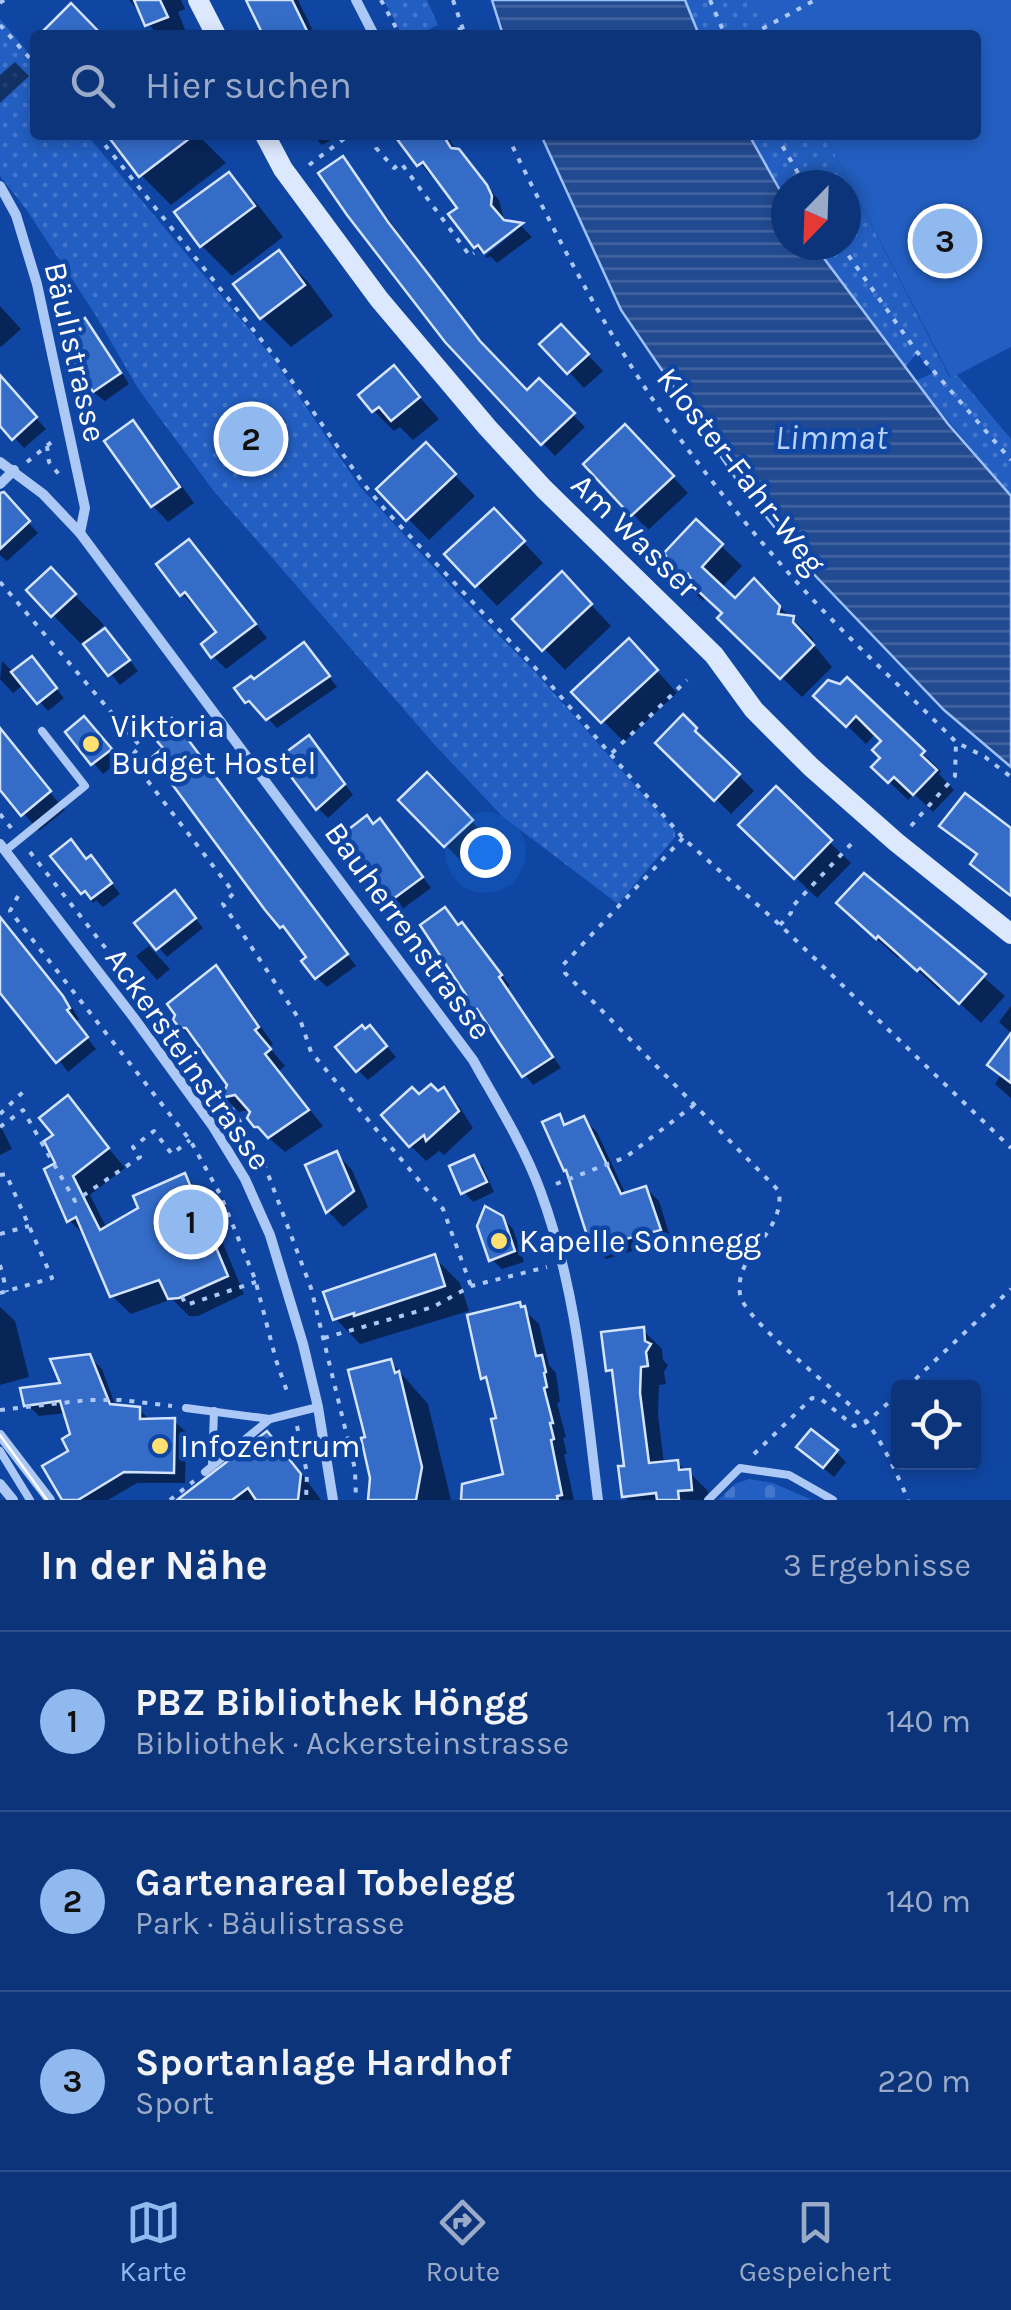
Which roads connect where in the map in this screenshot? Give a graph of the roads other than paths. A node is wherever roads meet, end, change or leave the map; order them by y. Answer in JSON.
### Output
{"nodes":[{"id":1,"x":198,"y":0,"type":"edge"},
{"id":2,"x":356,"y":0,"type":"edge"},
{"id":3,"x":213,"y":30,"type":"edge"},
{"id":4,"x":371,"y":30,"type":"edge"},
{"id":5,"x":268,"y":140,"type":"edge"},
{"id":6,"x":0,"y":186,"type":"edge"},
{"id":7,"x":0,"y":462,"type":"edge"},
{"id":8,"x":20,"y":467,"type":"junction"},
{"id":9,"x":0,"y":484,"type":"edge"},
{"id":10,"x":80,"y":533,"type":"junction"},
{"id":11,"x":42,"y":731,"type":"dead end"},
{"id":12,"x":3,"y":847,"type":"edge"},
{"id":13,"x":1011,"y":934,"type":"edge"},
{"id":14,"x":318,"y":1406,"type":"junction"},
{"id":15,"x":186,"y":1408,"type":"road end"},
{"id":16,"x":214,"y":1412,"type":"junction"},
{"id":17,"x":270,"y":1419,"type":"junction"},
{"id":18,"x":0,"y":1435,"type":"edge"},
{"id":19,"x":0,"y":1451,"type":"edge"},
{"id":20,"x":0,"y":1484,"type":"edge"},
{"id":21,"x":14,"y":1500,"type":"edge"},
{"id":22,"x":30,"y":1500,"type":"edge"},
{"id":23,"x":50,"y":1500,"type":"edge"},
{"id":24,"x":332,"y":1500,"type":"edge"},
{"id":25,"x":598,"y":1500,"type":"edge"},
{"id":26,"x":708,"y":1500,"type":"edge"},
{"id":27,"x":833,"y":1500,"type":"edge"}],
"edges":[{"from":1,"to":3,"type":"street"},
{"from":2,"to":4,"type":"street"},
{"from":5,"to":13,"type":"street","name":"Am Wasser"},
{"from":6,"to":10,"type":"street","name":"Bäulistrasse"},
{"from":7,"to":8,"type":"street","name":"Bauherrenstrasse"},
{"from":8,"to":9,"type":"street"},
{"from":8,"to":10,"type":"street","name":"Bauherrenstrasse"},
{"from":10,"to":25,"type":"street","name":"Bauherrenstrasse"},
{"from":11,"to":12,"type":"lane"},
{"from":12,"to":14,"type":"street","name":"Ackersteinstrasse"},
{"from":14,"to":17,"type":"lane"},
{"from":14,"to":24,"type":"street","name":"Ackersteinstrasse"},
{"from":15,"to":16,"type":"lane"},
{"from":16,"to":17,"type":"lane"},
{"from":16,"to":17,"type":"lane"},
{"from":18,"to":23,"type":"street"},
{"from":19,"to":22,"type":"lane"},
{"from":20,"to":21,"type":"street"},
{"from":26,"to":27,"type":"lane"}]}
